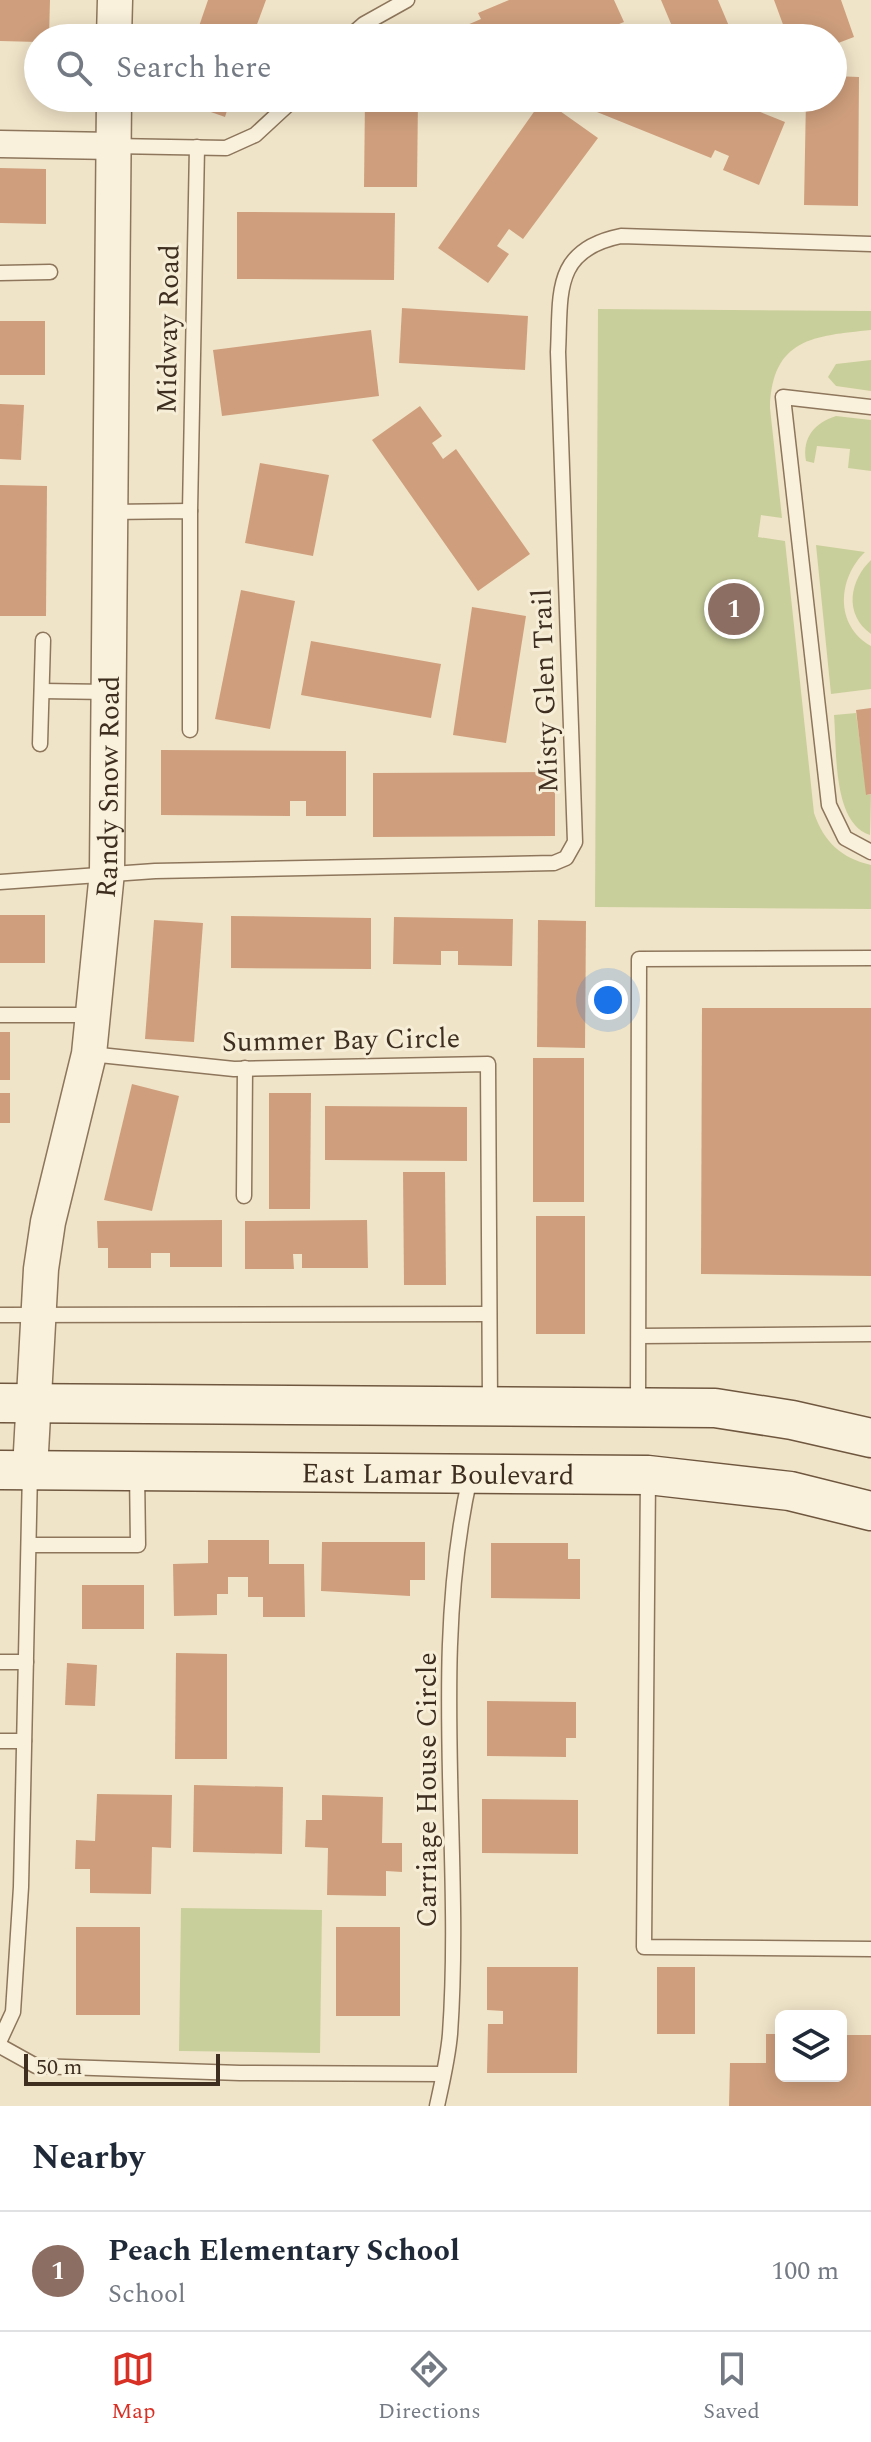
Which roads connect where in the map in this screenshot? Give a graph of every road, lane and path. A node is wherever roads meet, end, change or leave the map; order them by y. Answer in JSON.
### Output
{"nodes":[{"id":1,"x":115,"y":0,"type":"edge"},
{"id":2,"x":407,"y":0,"type":"edge"},
{"id":3,"x":114,"y":24,"type":"edge"},
{"id":4,"x":364,"y":24,"type":"edge"},
{"id":5,"x":114,"y":112,"type":"edge"},
{"id":6,"x":280,"y":112,"type":"edge"},
{"id":7,"x":0,"y":144,"type":"edge"},
{"id":8,"x":113,"y":146,"type":"junction"},
{"id":9,"x":197,"y":147,"type":"junction"},
{"id":10,"x":871,"y":244,"type":"edge"},
{"id":11,"x":50,"y":272,"type":"dead end"},
{"id":12,"x":0,"y":273,"type":"edge"},
{"id":13,"x":871,"y":407,"type":"edge"},
{"id":14,"x":190,"y":511,"type":"junction"},
{"id":15,"x":109,"y":512,"type":"junction"},
{"id":16,"x":43,"y":640,"type":"dead end"},
{"id":17,"x":42,"y":691,"type":"junction"},
{"id":18,"x":108,"y":692,"type":"junction"},
{"id":19,"x":190,"y":730,"type":"dead end"},
{"id":20,"x":40,"y":744,"type":"dead end"},
{"id":21,"x":871,"y":852,"type":"edge"},
{"id":22,"x":107,"y":872,"type":"junction"},
{"id":23,"x":0,"y":882,"type":"edge"},
{"id":24,"x":871,"y":958,"type":"edge"},
{"id":25,"x":0,"y":1015,"type":"edge"},
{"id":26,"x":95,"y":1015,"type":"junction"},
{"id":27,"x":89,"y":1054,"type":"junction"},
{"id":28,"x":245,"y":1068,"type":"junction"},
{"id":29,"x":244,"y":1196,"type":"dead end"},
{"id":30,"x":489,"y":1314,"type":"junction"},
{"id":31,"x":0,"y":1315,"type":"edge"},
{"id":32,"x":37,"y":1315,"type":"junction"},
{"id":33,"x":871,"y":1334,"type":"edge"},
{"id":34,"x":639,"y":1336,"type":"junction"},
{"id":35,"x":17,"y":1403,"type":"edge"},
{"id":36,"x":490,"y":1406,"type":"junction"},
{"id":37,"x":638,"y":1406,"type":"junction"},
{"id":38,"x":871,"y":1438,"type":"edge"},
{"id":39,"x":15,"y":1470,"type":"edge"},
{"id":40,"x":137,"y":1471,"type":"junction"},
{"id":41,"x":470,"y":1474,"type":"junction"},
{"id":42,"x":648,"y":1475,"type":"junction"},
{"id":43,"x":871,"y":1511,"type":"edge"},
{"id":44,"x":29,"y":1545,"type":"junction"},
{"id":45,"x":0,"y":1662,"type":"edge"},
{"id":46,"x":26,"y":1662,"type":"junction"},
{"id":47,"x":0,"y":1741,"type":"edge"},
{"id":48,"x":24,"y":1741,"type":"junction"},
{"id":49,"x":871,"y":1949,"type":"edge"},
{"id":50,"x":0,"y":2043,"type":"edge"},
{"id":51,"x":443,"y":2074,"type":"junction"},
{"id":52,"x":437,"y":2106,"type":"edge"}],
"edges":[{"from":1,"to":3,"type":"street"},
{"from":2,"to":4,"type":"lane"},
{"from":5,"to":8,"type":"street","name":"Randy Snow Road"},
{"from":6,"to":9,"type":"lane"},
{"from":7,"to":8,"type":"street"},
{"from":8,"to":9,"type":"lane"},
{"from":8,"to":15,"type":"street","name":"Randy Snow Road"},
{"from":9,"to":14,"type":"lane","name":"Midway Road"},
{"from":10,"to":22,"type":"lane","name":"Misty Glen Trail"},
{"from":11,"to":12,"type":"lane"},
{"from":13,"to":21,"type":"lane"},
{"from":14,"to":15,"type":"lane"},
{"from":14,"to":19,"type":"lane","name":"Midway Road"},
{"from":15,"to":18,"type":"street","name":"Randy Snow Road"},
{"from":16,"to":17,"type":"lane"},
{"from":17,"to":18,"type":"lane"},
{"from":17,"to":20,"type":"lane"},
{"from":18,"to":22,"type":"street","name":"Randy Snow Road"},
{"from":22,"to":23,"type":"lane","name":"Misty Glen Trail"},
{"from":22,"to":26,"type":"street","name":"Randy Snow Road"},
{"from":24,"to":34,"type":"lane"},
{"from":25,"to":26,"type":"lane"},
{"from":26,"to":27,"type":"street","name":"Randy Snow Road"},
{"from":27,"to":28,"type":"lane","name":"Summer Bay Circle"},
{"from":27,"to":32,"type":"street","name":"Randy Snow Road"},
{"from":28,"to":29,"type":"lane"},
{"from":28,"to":30,"type":"lane","name":"Summer Bay Circle"},
{"from":30,"to":32,"type":"lane"},
{"from":30,"to":36,"type":"lane","name":"Summer Bay Circle"},
{"from":31,"to":32,"type":"lane"},
{"from":32,"to":35,"type":"street","name":"Randy Snow Road"},
{"from":33,"to":34,"type":"lane"},
{"from":34,"to":37,"type":"lane"},
{"from":35,"to":36,"type":"main road"},
{"from":35,"to":39,"type":"street","name":"Randy Snow Road"},
{"from":36,"to":37,"type":"main road"},
{"from":37,"to":38,"type":"main road"},
{"from":39,"to":40,"type":"main road","name":"East Lamar Boulevard"},
{"from":39,"to":44,"type":"lane"},
{"from":40,"to":41,"type":"main road","name":"East Lamar Boulevard"},
{"from":40,"to":44,"type":"lane"},
{"from":41,"to":42,"type":"main road","name":"East Lamar Boulevard"},
{"from":41,"to":51,"type":"lane","name":"Carriage House Circle"},
{"from":42,"to":43,"type":"main road","name":"East Lamar Boulevard"},
{"from":42,"to":49,"type":"lane"},
{"from":44,"to":46,"type":"lane"},
{"from":45,"to":46,"type":"lane"},
{"from":46,"to":48,"type":"lane"},
{"from":47,"to":48,"type":"lane"},
{"from":48,"to":50,"type":"lane"},
{"from":50,"to":51,"type":"lane"},
{"from":51,"to":52,"type":"lane","name":"Carriage House Circle"}]}
